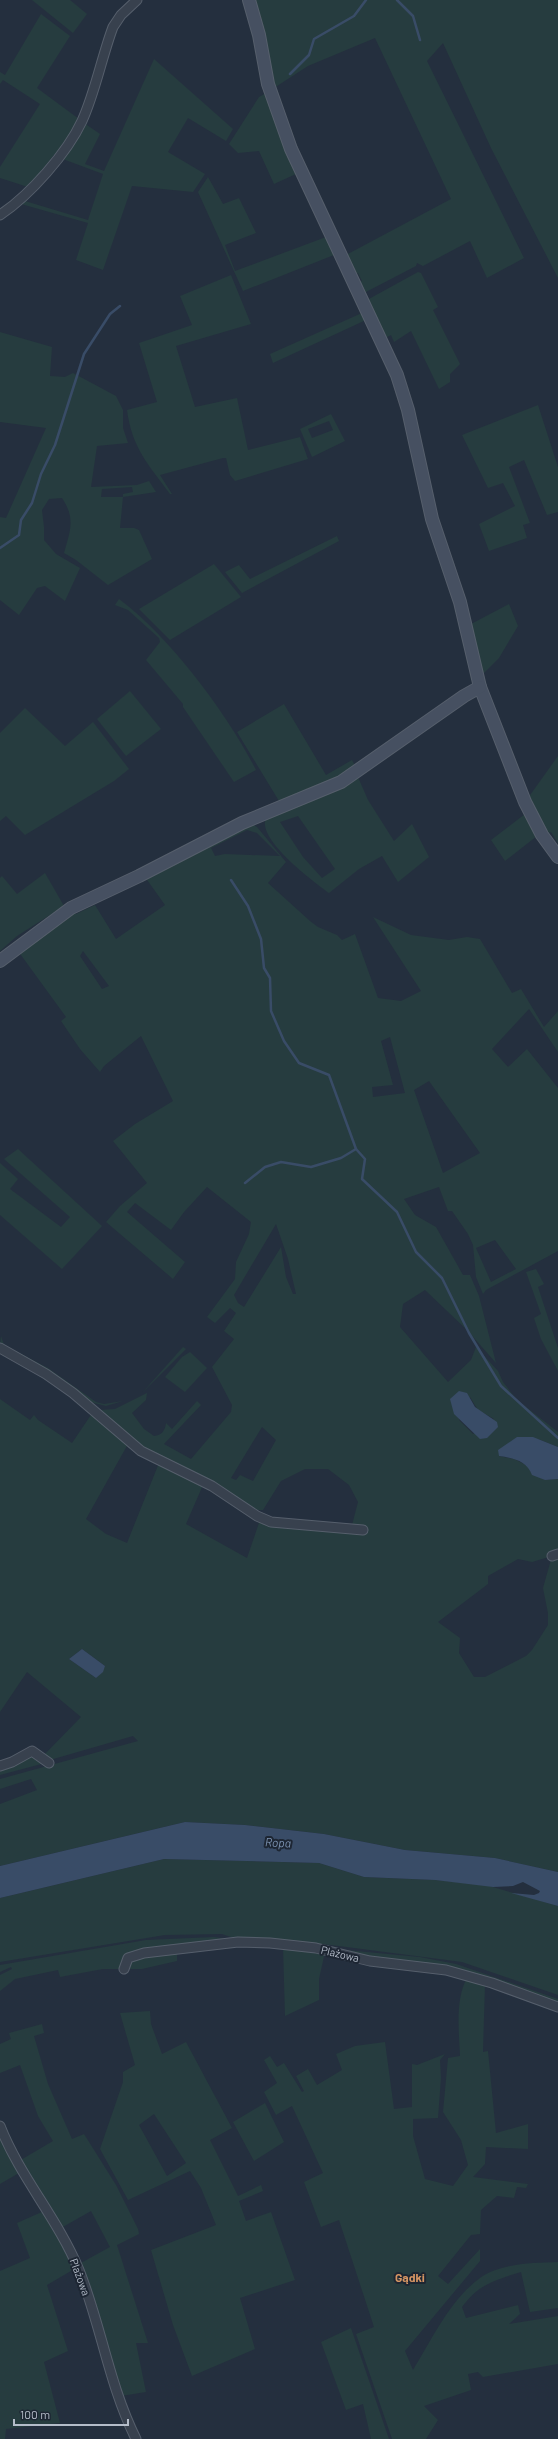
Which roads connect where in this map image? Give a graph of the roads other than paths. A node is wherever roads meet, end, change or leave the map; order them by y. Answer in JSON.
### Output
{"nodes":[{"id":1,"x":137,"y":0,"type":"edge"},
{"id":2,"x":249,"y":0,"type":"edge"},
{"id":3,"x":0,"y":215,"type":"edge"},
{"id":4,"x":480,"y":687,"type":"junction"},
{"id":5,"x":558,"y":857,"type":"edge"},
{"id":6,"x":0,"y":961,"type":"edge"},
{"id":7,"x":0,"y":1348,"type":"edge"},
{"id":8,"x":363,"y":1530,"type":"dead end"},
{"id":9,"x":49,"y":1763,"type":"dead end"},
{"id":10,"x":0,"y":1766,"type":"edge"},
{"id":11,"x":124,"y":1968,"type":"dead end"},
{"id":12,"x":558,"y":2007,"type":"edge"},
{"id":13,"x":0,"y":2126,"type":"edge"},
{"id":14,"x":136,"y":2439,"type":"edge"}],
"edges":[{"from":1,"to":3,"type":"street"},
{"from":2,"to":4,"type":"street"},
{"from":4,"to":5,"type":"street"},
{"from":4,"to":6,"type":"street"},
{"from":7,"to":8,"type":"street"},
{"from":9,"to":10,"type":"street"},
{"from":11,"to":12,"type":"street","name":"Plażowa"},
{"from":13,"to":14,"type":"street","name":"Plażowa"}]}
